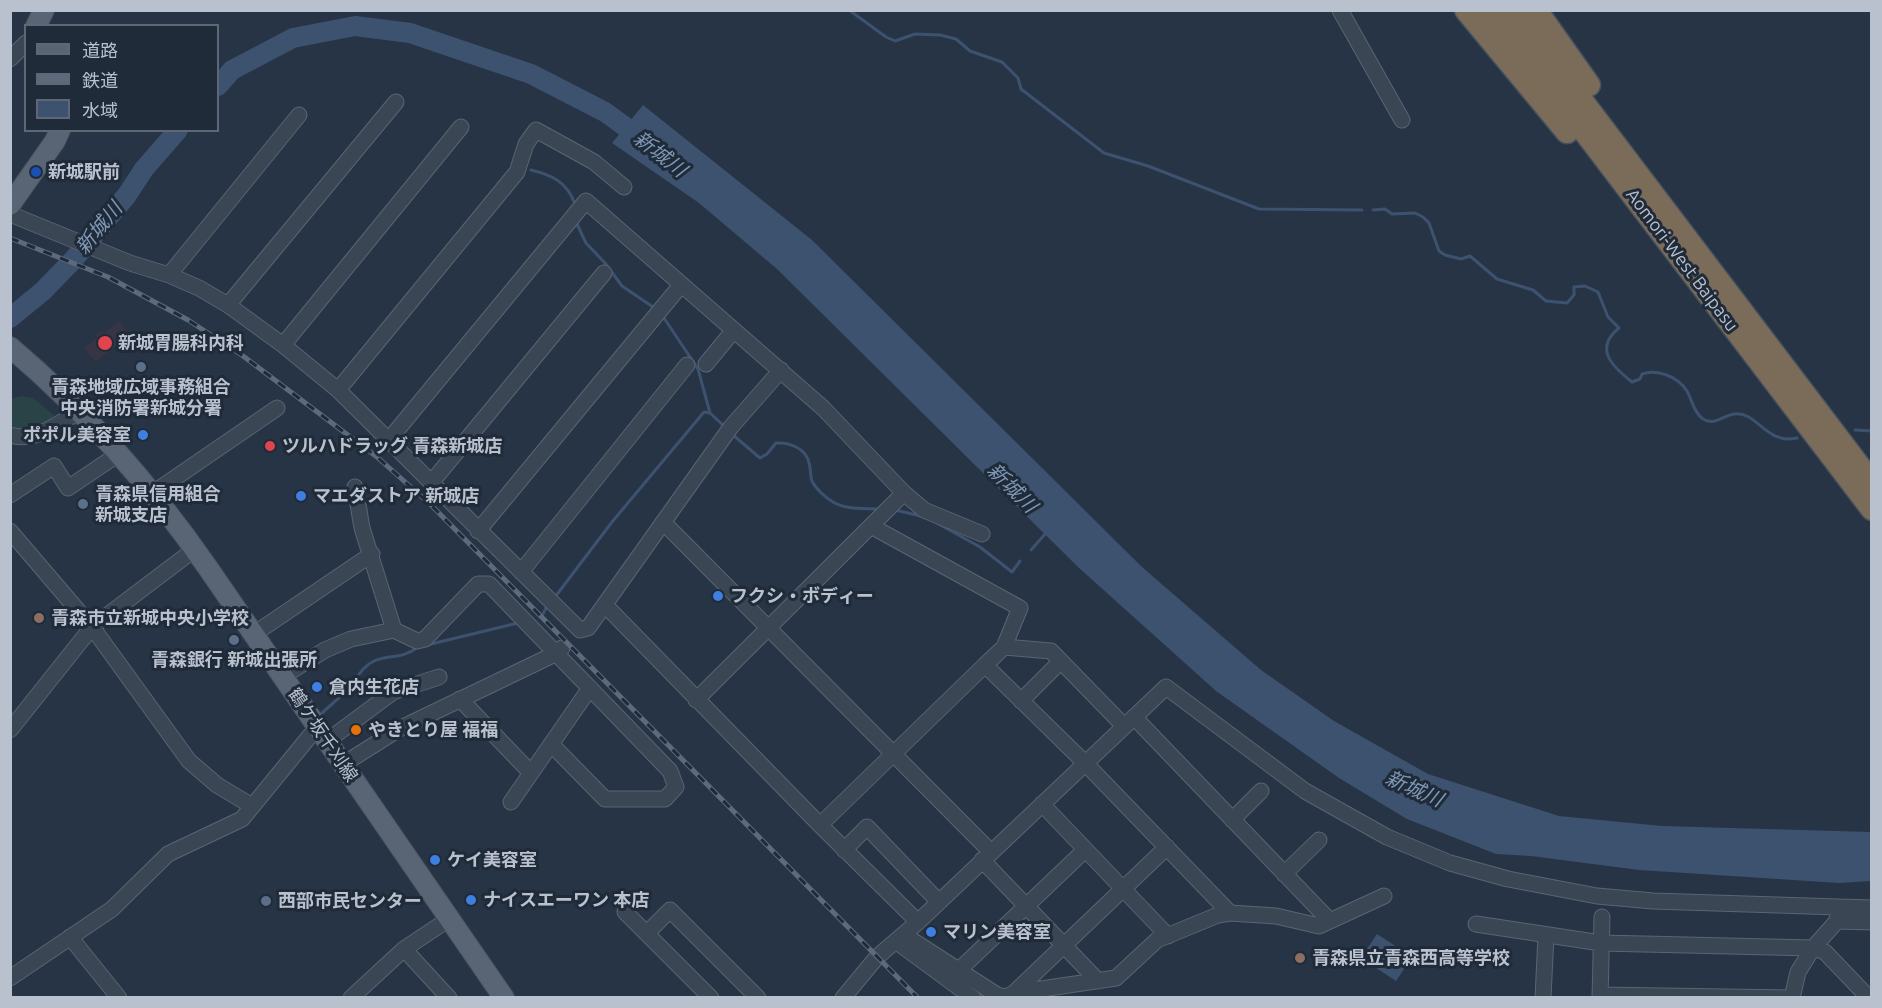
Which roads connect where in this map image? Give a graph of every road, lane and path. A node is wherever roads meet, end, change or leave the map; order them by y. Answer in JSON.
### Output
{"nodes":[{"id":1,"x":44,"y":10,"type":"edge"},
{"id":2,"x":1340,"y":10,"type":"edge"},
{"id":3,"x":1466,"y":10,"type":"edge"},
{"id":4,"x":1492,"y":10,"type":"edge"},
{"id":5,"x":1513,"y":10,"type":"edge"},
{"id":6,"x":1536,"y":10,"type":"edge"},
{"id":7,"x":37,"y":24,"type":"edge"},
{"id":8,"x":24,"y":44,"type":"edge"},
{"id":9,"x":10,"y":59,"type":"edge"},
{"id":10,"x":396,"y":102,"type":"dead end"},
{"id":11,"x":299,"y":115,"type":"dead end"},
{"id":12,"x":1402,"y":120,"type":"dead end"},
{"id":13,"x":461,"y":127,"type":"dead end"},
{"id":14,"x":59,"y":132,"type":"edge"},
{"id":15,"x":624,"y":187,"type":"dead end"},
{"id":16,"x":10,"y":206,"type":"edge"},
{"id":17,"x":10,"y":214,"type":"edge"},
{"id":18,"x":604,"y":273,"type":"dead end"},
{"id":19,"x":169,"y":274,"type":"junction"},
{"id":20,"x":681,"y":285,"type":"junction"},
{"id":21,"x":228,"y":305,"type":"junction"},
{"id":22,"x":1720,"y":311,"type":"junction"},
{"id":23,"x":734,"y":330,"type":"junction"},
{"id":24,"x":1758,"y":334,"type":"junction"},
{"id":25,"x":283,"y":345,"type":"junction"},
{"id":26,"x":10,"y":347,"type":"edge"},
{"id":27,"x":706,"y":364,"type":"dead end"},
{"id":28,"x":687,"y":365,"type":"dead end"},
{"id":29,"x":781,"y":370,"type":"junction"},
{"id":30,"x":338,"y":390,"type":"junction"},
{"id":31,"x":278,"y":408,"type":"dead end"},
{"id":32,"x":80,"y":411,"type":"junction"},
{"id":33,"x":10,"y":435,"type":"edge"},
{"id":34,"x":388,"y":441,"type":"junction"},
{"id":35,"x":120,"y":453,"type":"junction"},
{"id":36,"x":431,"y":483,"type":"junction"},
{"id":37,"x":1872,"y":483,"type":"edge"},
{"id":38,"x":355,"y":487,"type":"dead end"},
{"id":39,"x":153,"y":493,"type":"junction"},
{"id":40,"x":904,"y":493,"type":"junction"},
{"id":41,"x":10,"y":495,"type":"edge"},
{"id":42,"x":1872,"y":509,"type":"edge"},
{"id":43,"x":881,"y":516,"type":"junction"},
{"id":44,"x":663,"y":522,"type":"junction"},
{"id":45,"x":10,"y":531,"type":"edge"},
{"id":46,"x":478,"y":531,"type":"junction"},
{"id":47,"x":982,"y":534,"type":"dead end"},
{"id":48,"x":195,"y":549,"type":"junction"},
{"id":49,"x":372,"y":554,"type":"junction"},
{"id":50,"x":521,"y":572,"type":"junction"},
{"id":51,"x":605,"y":605,"type":"junction"},
{"id":52,"x":92,"y":627,"type":"junction"},
{"id":53,"x":769,"y":629,"type":"junction"},
{"id":54,"x":394,"y":630,"type":"junction"},
{"id":55,"x":254,"y":634,"type":"junction"},
{"id":56,"x":567,"y":643,"type":"junction"},
{"id":57,"x":1004,"y":646,"type":"junction"},
{"id":58,"x":1061,"y":661,"type":"junction"},
{"id":59,"x":985,"y":665,"type":"junction"},
{"id":60,"x":283,"y":676,"type":"junction"},
{"id":61,"x":439,"y":677,"type":"dead end"},
{"id":62,"x":590,"y":688,"type":"junction"},
{"id":63,"x":460,"y":699,"type":"junction"},
{"id":64,"x":696,"y":700,"type":"junction"},
{"id":65,"x":1021,"y":701,"type":"junction"},
{"id":66,"x":1129,"y":722,"type":"junction"},
{"id":67,"x":10,"y":730,"type":"edge"},
{"id":68,"x":322,"y":733,"type":"junction"},
{"id":69,"x":551,"y":744,"type":"junction"},
{"id":70,"x":893,"y":756,"type":"junction"},
{"id":71,"x":1085,"y":763,"type":"junction"},
{"id":72,"x":342,"y":765,"type":"junction"},
{"id":73,"x":531,"y":773,"type":"junction"},
{"id":74,"x":1261,"y":791,"type":"dead end"},
{"id":75,"x":511,"y":802,"type":"dead end"},
{"id":76,"x":1042,"y":804,"type":"junction"},
{"id":77,"x":252,"y":806,"type":"junction"},
{"id":78,"x":1232,"y":820,"type":"junction"},
{"id":79,"x":820,"y":825,"type":"junction"},
{"id":80,"x":1319,"y":840,"type":"dead end"},
{"id":81,"x":1167,"y":847,"type":"junction"},
{"id":82,"x":844,"y":850,"type":"junction"},
{"id":83,"x":1085,"y":850,"type":"junction"},
{"id":84,"x":986,"y":856,"type":"junction"},
{"id":85,"x":1284,"y":874,"type":"junction"},
{"id":86,"x":1124,"y":889,"type":"junction"},
{"id":87,"x":1384,"y":896,"type":"dead end"},
{"id":88,"x":939,"y":902,"type":"junction"},
{"id":89,"x":1026,"y":906,"type":"junction"},
{"id":90,"x":1872,"y":908,"type":"edge"},
{"id":91,"x":625,"y":912,"type":"dead end"},
{"id":92,"x":1230,"y":913,"type":"junction"},
{"id":93,"x":1838,"y":914,"type":"junction"},
{"id":94,"x":1602,"y":917,"type":"dead end"},
{"id":95,"x":449,"y":919,"type":"junction"},
{"id":96,"x":1329,"y":921,"type":"junction"},
{"id":97,"x":918,"y":922,"type":"junction"},
{"id":98,"x":1872,"y":922,"type":"edge"},
{"id":99,"x":1476,"y":924,"type":"dead end"},
{"id":100,"x":647,"y":933,"type":"junction"},
{"id":101,"x":1546,"y":935,"type":"junction"},
{"id":102,"x":1168,"y":936,"type":"junction"},
{"id":103,"x":70,"y":937,"type":"junction"},
{"id":104,"x":900,"y":939,"type":"junction"},
{"id":105,"x":1601,"y":943,"type":"junction"},
{"id":106,"x":1064,"y":945,"type":"junction"},
{"id":107,"x":1813,"y":948,"type":"junction"},
{"id":108,"x":404,"y":949,"type":"junction"},
{"id":109,"x":959,"y":970,"type":"junction"},
{"id":110,"x":10,"y":978,"type":"edge"},
{"id":111,"x":1098,"y":981,"type":"junction"},
{"id":112,"x":1014,"y":993,"type":"junction"},
{"id":113,"x":112,"y":995,"type":"edge"},
{"id":114,"x":1600,"y":996,"type":"edge"},
{"id":115,"x":351,"y":998,"type":"edge"},
{"id":116,"x":449,"y":998,"type":"edge"},
{"id":117,"x":504,"y":998,"type":"edge"},
{"id":118,"x":711,"y":998,"type":"edge"},
{"id":119,"x":758,"y":998,"type":"edge"},
{"id":120,"x":843,"y":998,"type":"edge"},
{"id":121,"x":973,"y":998,"type":"edge"},
{"id":122,"x":1543,"y":998,"type":"edge"},
{"id":123,"x":1792,"y":998,"type":"edge"},
{"id":124,"x":1869,"y":998,"type":"edge"}],
"edges":[{"from":1,"to":7,"type":"main road"},
{"from":2,"to":12,"type":"street"},
{"from":3,"to":22,"type":"highway"},
{"from":4,"to":22,"type":"highway","name":"Aomori-West Baipasu"},
{"from":5,"to":24,"type":"highway","name":"Aomori-West Baipasu"},
{"from":6,"to":24,"type":"highway"},
{"from":8,"to":9,"type":"street"},
{"from":10,"to":21,"type":"street"},
{"from":11,"to":19,"type":"street"},
{"from":13,"to":25,"type":"street"},
{"from":14,"to":16,"type":"main road"},
{"from":15,"to":30,"type":"street"},
{"from":17,"to":19,"type":"street"},
{"from":18,"to":36,"type":"street"},
{"from":19,"to":21,"type":"street"},
{"from":20,"to":23,"type":"street"},
{"from":20,"to":34,"type":"street"},
{"from":20,"to":46,"type":"street"},
{"from":21,"to":25,"type":"street"},
{"from":22,"to":42,"type":"highway","name":"Aomori-West Baipasu"},
{"from":23,"to":27,"type":"street"},
{"from":23,"to":29,"type":"street"},
{"from":24,"to":37,"type":"highway","name":"Aomori-West Baipasu"},
{"from":25,"to":30,"type":"street"},
{"from":26,"to":32,"type":"main road","name":"鶴ケ坂千刈線"},
{"from":28,"to":50,"type":"street"},
{"from":29,"to":40,"type":"street"},
{"from":29,"to":44,"type":"street"},
{"from":30,"to":34,"type":"street"},
{"from":31,"to":39,"type":"street"},
{"from":32,"to":33,"type":"street"},
{"from":32,"to":35,"type":"main road","name":"鶴ケ坂千刈線"},
{"from":34,"to":36,"type":"street"},
{"from":35,"to":39,"type":"main road","name":"鶴ケ坂千刈線"},
{"from":35,"to":41,"type":"street"},
{"from":36,"to":46,"type":"street"},
{"from":38,"to":49,"type":"street"},
{"from":39,"to":48,"type":"main road","name":"鶴ケ坂千刈線"},
{"from":40,"to":43,"type":"street"},
{"from":40,"to":47,"type":"street"},
{"from":43,"to":53,"type":"street"},
{"from":43,"to":57,"type":"street"},
{"from":44,"to":51,"type":"street"},
{"from":44,"to":53,"type":"street"},
{"from":45,"to":52,"type":"street"},
{"from":46,"to":50,"type":"street"},
{"from":48,"to":52,"type":"street"},
{"from":48,"to":55,"type":"main road","name":"鶴ケ坂千刈線"},
{"from":49,"to":54,"type":"street"},
{"from":49,"to":55,"type":"street"},
{"from":50,"to":56,"type":"street"},
{"from":51,"to":56,"type":"street"},
{"from":51,"to":64,"type":"street"},
{"from":52,"to":67,"type":"street"},
{"from":52,"to":77,"type":"street"},
{"from":53,"to":64,"type":"street"},
{"from":53,"to":70,"type":"street"},
{"from":54,"to":56,"type":"street"},
{"from":54,"to":60,"type":"street"},
{"from":55,"to":60,"type":"main road","name":"鶴ケ坂千刈線"},
{"from":56,"to":62,"type":"street"},
{"from":56,"to":63,"type":"street"},
{"from":57,"to":58,"type":"street"},
{"from":57,"to":59,"type":"street"},
{"from":58,"to":65,"type":"street"},
{"from":58,"to":66,"type":"street"},
{"from":59,"to":65,"type":"street"},
{"from":59,"to":70,"type":"street"},
{"from":60,"to":68,"type":"main road","name":"鶴ケ坂千刈線"},
{"from":61,"to":68,"type":"street"},
{"from":62,"to":69,"type":"street"},
{"from":62,"to":69,"type":"street"},
{"from":63,"to":72,"type":"street"},
{"from":63,"to":73,"type":"street"},
{"from":64,"to":79,"type":"street"},
{"from":65,"to":71,"type":"street"},
{"from":66,"to":71,"type":"street"},
{"from":66,"to":78,"type":"street"},
{"from":66,"to":93,"type":"street"},
{"from":68,"to":72,"type":"main road","name":"鶴ケ坂千刈線"},
{"from":68,"to":77,"type":"street"},
{"from":69,"to":73,"type":"street"},
{"from":70,"to":79,"type":"street"},
{"from":70,"to":84,"type":"street"},
{"from":71,"to":76,"type":"street"},
{"from":71,"to":81,"type":"street"},
{"from":72,"to":95,"type":"main road","name":"鶴ケ坂千刈線"},
{"from":73,"to":75,"type":"street"},
{"from":74,"to":78,"type":"street"},
{"from":76,"to":83,"type":"street"},
{"from":76,"to":84,"type":"street"},
{"from":77,"to":103,"type":"street"},
{"from":78,"to":85,"type":"street"},
{"from":79,"to":82,"type":"street"},
{"from":80,"to":85,"type":"street"},
{"from":81,"to":86,"type":"street"},
{"from":81,"to":92,"type":"street"},
{"from":82,"to":88,"type":"street"},
{"from":82,"to":97,"type":"street"},
{"from":83,"to":86,"type":"street"},
{"from":83,"to":89,"type":"street"},
{"from":84,"to":88,"type":"street"},
{"from":84,"to":89,"type":"street"},
{"from":85,"to":96,"type":"street"},
{"from":86,"to":102,"type":"street"},
{"from":86,"to":106,"type":"street"},
{"from":87,"to":96,"type":"street"},
{"from":88,"to":97,"type":"street"},
{"from":89,"to":106,"type":"street"},
{"from":89,"to":109,"type":"street"},
{"from":90,"to":93,"type":"street"},
{"from":91,"to":100,"type":"street"},
{"from":92,"to":96,"type":"street"},
{"from":92,"to":102,"type":"street"},
{"from":93,"to":98,"type":"street"},
{"from":93,"to":107,"type":"street"},
{"from":94,"to":105,"type":"street"},
{"from":95,"to":108,"type":"street"},
{"from":95,"to":117,"type":"main road","name":"鶴ケ坂千刈線"},
{"from":97,"to":104,"type":"street"},
{"from":99,"to":101,"type":"street"},
{"from":100,"to":118,"type":"street"},
{"from":100,"to":119,"type":"street"},
{"from":101,"to":105,"type":"street"},
{"from":101,"to":122,"type":"street"},
{"from":102,"to":111,"type":"street"},
{"from":103,"to":110,"type":"street"},
{"from":103,"to":113,"type":"street"},
{"from":104,"to":109,"type":"street"},
{"from":104,"to":120,"type":"street"},
{"from":104,"to":121,"type":"street"},
{"from":105,"to":107,"type":"street"},
{"from":105,"to":114,"type":"street"},
{"from":106,"to":111,"type":"street"},
{"from":106,"to":112,"type":"street"},
{"from":107,"to":123,"type":"street"},
{"from":107,"to":124,"type":"street"},
{"from":108,"to":115,"type":"street"},
{"from":108,"to":116,"type":"street"},
{"from":109,"to":112,"type":"street"},
{"from":111,"to":112,"type":"street"},
{"from":114,"to":123,"type":"street"}]}
